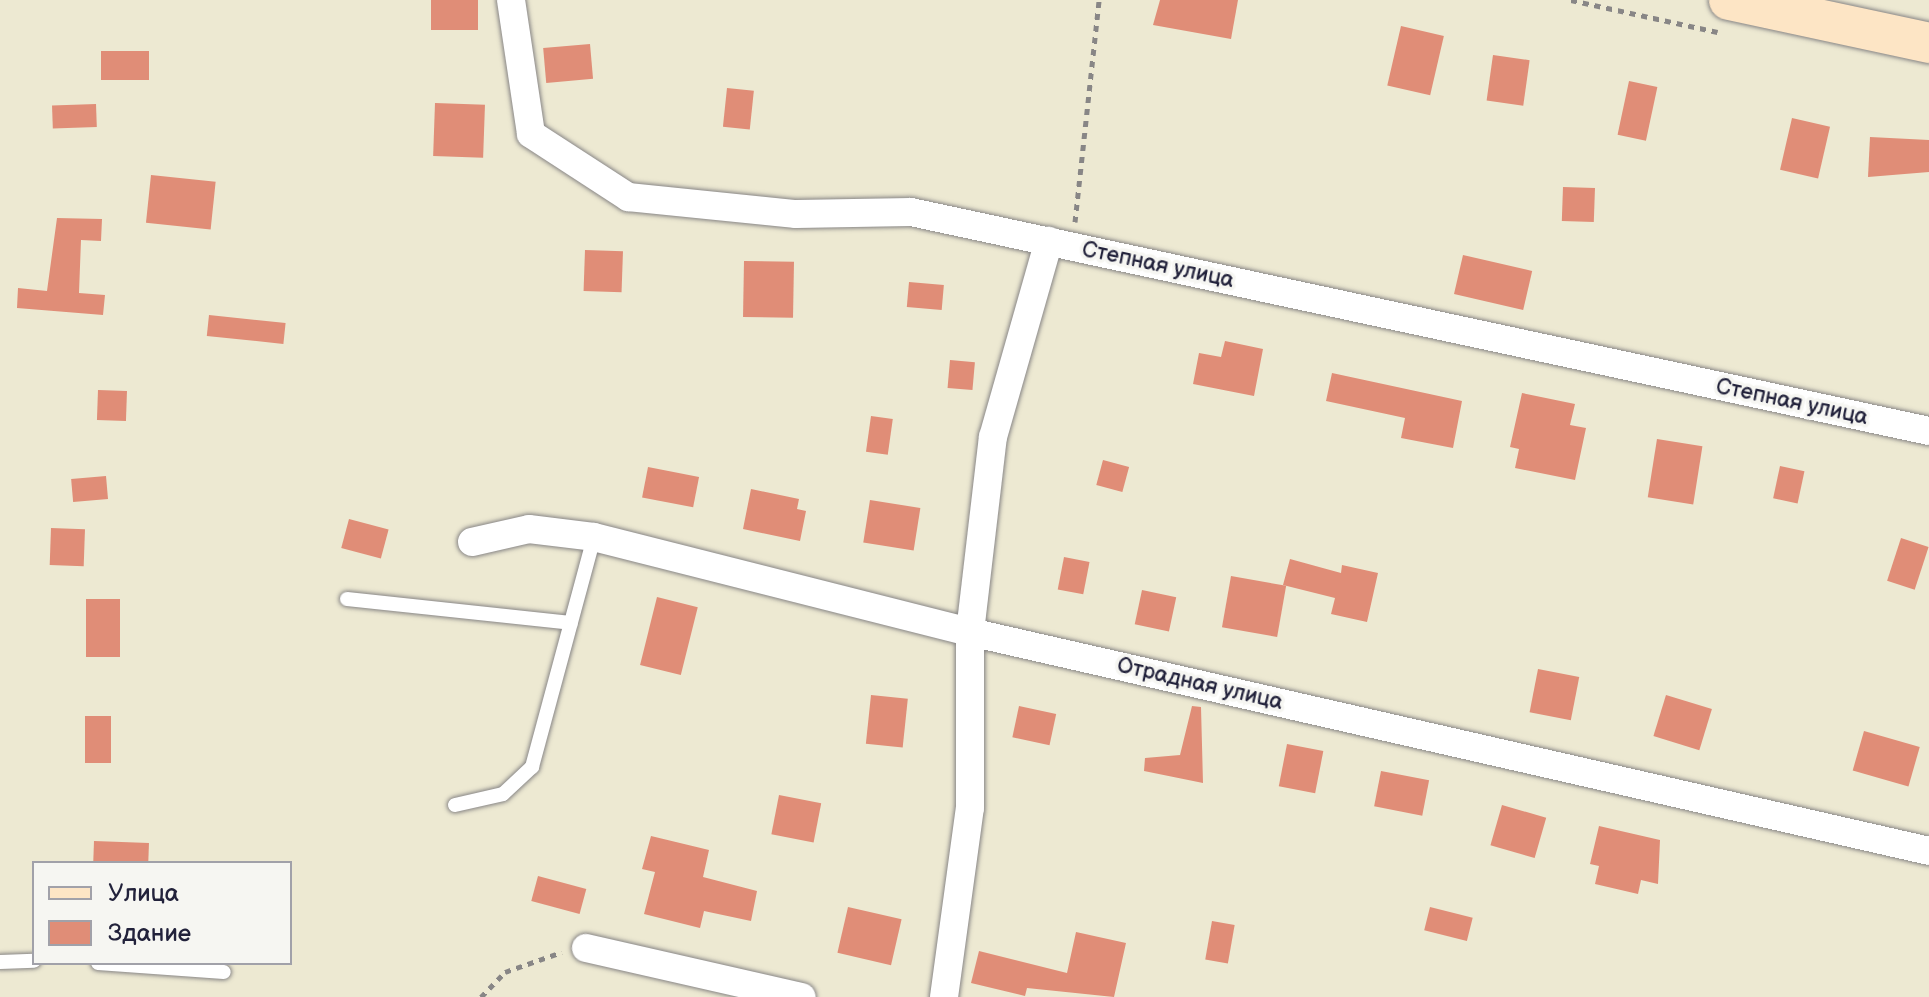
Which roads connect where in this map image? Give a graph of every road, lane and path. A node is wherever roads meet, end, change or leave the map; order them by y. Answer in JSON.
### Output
{"nodes":[{"id":1,"x":511,"y":0,"type":"edge"},
{"id":2,"x":1099,"y":0,"type":"edge"},
{"id":3,"x":1729,"y":0,"type":"edge"},
{"id":4,"x":1929,"y":43,"type":"edge"},
{"id":5,"x":1061,"y":244,"type":"junction"},
{"id":6,"x":1929,"y":431,"type":"edge"},
{"id":7,"x":594,"y":537,"type":"junction"},
{"id":8,"x":472,"y":542,"type":"dead end"},
{"id":9,"x":347,"y":599,"type":"dead end"},
{"id":10,"x":571,"y":623,"type":"junction"},
{"id":11,"x":970,"y":632,"type":"junction"},
{"id":12,"x":455,"y":805,"type":"dead end"},
{"id":13,"x":1929,"y":851,"type":"edge"},
{"id":14,"x":586,"y":948,"type":"joint"},
{"id":15,"x":32,"y":961,"type":"edge"},
{"id":16,"x":0,"y":962,"type":"edge"},
{"id":17,"x":126,"y":965,"type":"edge"},
{"id":18,"x":224,"y":972,"type":"dead end"},
{"id":19,"x":481,"y":997,"type":"edge"},
{"id":20,"x":801,"y":997,"type":"edge"},
{"id":21,"x":944,"y":997,"type":"edge"}],
"edges":[{"from":1,"to":5,"type":"street","name":"Степная улица"},
{"from":2,"to":5,"type":"path"},
{"from":3,"to":4,"type":"main road"},
{"from":5,"to":6,"type":"street","name":"Степная улица"},
{"from":5,"to":11,"type":"street"},
{"from":7,"to":8,"type":"street","name":"Отрадная улица"},
{"from":7,"to":10,"type":"lane"},
{"from":7,"to":11,"type":"street","name":"Отрадная улица"},
{"from":9,"to":10,"type":"lane"},
{"from":10,"to":12,"type":"lane"},
{"from":11,"to":13,"type":"street","name":"Отрадная улица"},
{"from":11,"to":21,"type":"street"},
{"from":14,"to":19,"type":"path"},
{"from":14,"to":20,"type":"street"},
{"from":15,"to":16,"type":"lane"},
{"from":17,"to":18,"type":"lane"}]}
